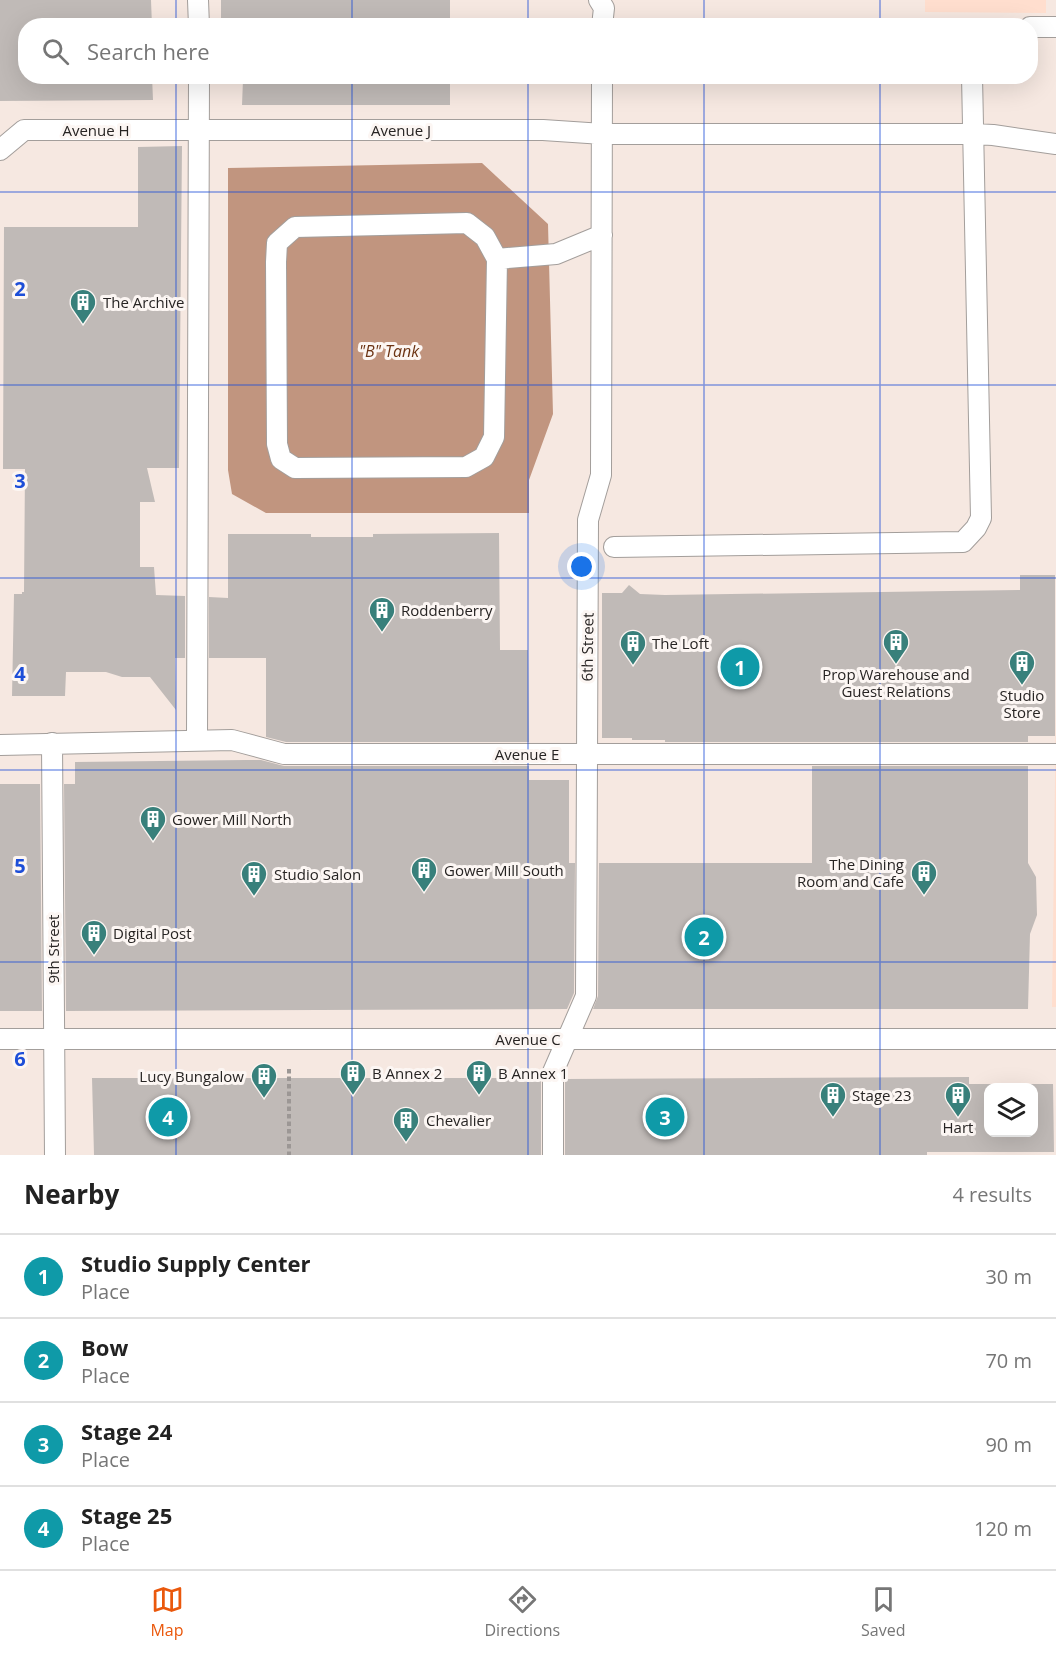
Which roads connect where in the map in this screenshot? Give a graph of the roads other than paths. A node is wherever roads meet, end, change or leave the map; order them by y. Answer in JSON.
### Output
{"nodes":[{"id":1,"x":198,"y":0,"type":"edge"},
{"id":2,"x":599,"y":0,"type":"edge"},
{"id":3,"x":199,"y":18,"type":"edge"},
{"id":4,"x":603,"y":18,"type":"edge"},
{"id":5,"x":1038,"y":27,"type":"edge"},
{"id":6,"x":1056,"y":27,"type":"edge"},
{"id":7,"x":199,"y":84,"type":"edge"},
{"id":8,"x":602,"y":84,"type":"edge"},
{"id":9,"x":972,"y":84,"type":"edge"},
{"id":10,"x":199,"y":131,"type":"junction"},
{"id":11,"x":603,"y":134,"type":"junction"},
{"id":12,"x":974,"y":134,"type":"junction"},
{"id":13,"x":1056,"y":144,"type":"edge"},
{"id":14,"x":0,"y":150,"type":"edge"},
{"id":15,"x":602,"y":235,"type":"junction"},
{"id":16,"x":497,"y":259,"type":"junction"},
{"id":17,"x":614,"y":547,"type":"dead end"},
{"id":18,"x":197,"y":740,"type":"junction"},
{"id":19,"x":52,"y":743,"type":"junction"},
{"id":20,"x":0,"y":745,"type":"edge"},
{"id":21,"x":586,"y":754,"type":"junction"},
{"id":22,"x":1056,"y":754,"type":"edge"},
{"id":23,"x":0,"y":1038,"type":"edge"},
{"id":24,"x":53,"y":1038,"type":"junction"},
{"id":25,"x":567,"y":1038,"type":"junction"},
{"id":26,"x":1056,"y":1038,"type":"edge"},
{"id":27,"x":55,"y":1155,"type":"edge"},
{"id":28,"x":553,"y":1155,"type":"edge"}],
"edges":[{"from":1,"to":3,"type":"lane"},
{"from":2,"to":4,"type":"lane"},
{"from":5,"to":6,"type":"lane"},
{"from":7,"to":10,"type":"lane"},
{"from":8,"to":11,"type":"lane","name":"6th Street"},
{"from":9,"to":12,"type":"lane"},
{"from":10,"to":11,"type":"lane","name":"Avenue J"},
{"from":10,"to":14,"type":"lane","name":"Avenue H"},
{"from":10,"to":18,"type":"lane"},
{"from":11,"to":12,"type":"lane","name":"Avenue J"},
{"from":11,"to":15,"type":"lane","name":"6th Street"},
{"from":12,"to":13,"type":"lane","name":"Avenue J"},
{"from":12,"to":17,"type":"lane"},
{"from":15,"to":16,"type":"lane"},
{"from":15,"to":21,"type":"lane","name":"6th Street"},
{"from":16,"to":16,"type":"lane"},
{"from":18,"to":19,"type":"lane","name":"Avenue E"},
{"from":18,"to":21,"type":"lane","name":"Avenue E"},
{"from":19,"to":20,"type":"lane","name":"Avenue E"},
{"from":19,"to":24,"type":"lane","name":"9th Street"},
{"from":21,"to":22,"type":"lane","name":"Avenue E"},
{"from":21,"to":25,"type":"lane","name":"6th Street"},
{"from":23,"to":24,"type":"lane","name":"Avenue C"},
{"from":24,"to":25,"type":"lane","name":"Avenue C"},
{"from":24,"to":27,"type":"lane","name":"9th Street"},
{"from":25,"to":26,"type":"lane","name":"Avenue C"},
{"from":25,"to":28,"type":"lane","name":"6th Street"}]}
